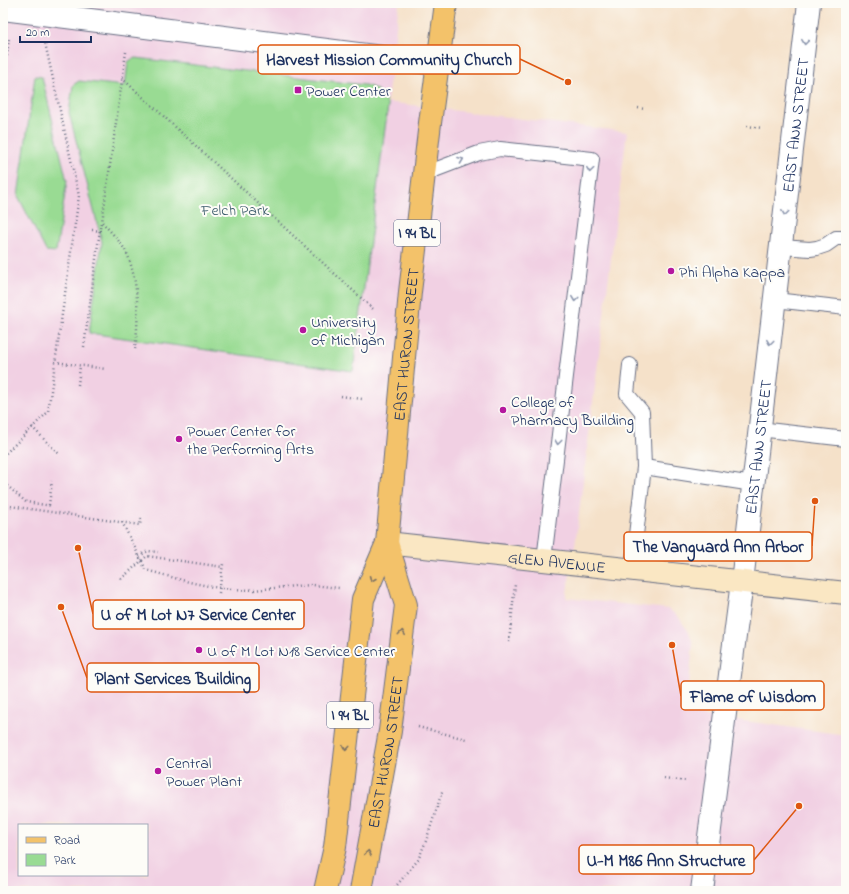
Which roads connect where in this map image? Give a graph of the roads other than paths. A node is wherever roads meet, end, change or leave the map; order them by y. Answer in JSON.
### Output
{"nodes":[{"id":1,"x":446,"y":3,"type":"edge"},
{"id":2,"x":809,"y":3,"type":"edge"},
{"id":3,"x":3,"y":9,"type":"edge"},
{"id":4,"x":84,"y":11,"type":"edge"},
{"id":5,"x":437,"y":64,"type":"junction"},
{"id":6,"x":424,"y":174,"type":"junction"},
{"id":7,"x":846,"y":238,"type":"edge"},
{"id":8,"x":781,"y":247,"type":"junction"},
{"id":9,"x":775,"y":300,"type":"junction"},
{"id":10,"x":846,"y":308,"type":"edge"},
{"id":11,"x":630,"y":365,"type":"dead end"},
{"id":12,"x":759,"y":429,"type":"junction"},
{"id":13,"x":846,"y":439,"type":"edge"},
{"id":14,"x":644,"y":467,"type":"junction"},
{"id":15,"x":753,"y":484,"type":"junction"},
{"id":16,"x":388,"y":543,"type":"junction"},
{"id":17,"x":544,"y":560,"type":"junction"},
{"id":18,"x":632,"y":569,"type":"junction"},
{"id":19,"x":742,"y":582,"type":"junction"},
{"id":20,"x":846,"y":593,"type":"edge"},
{"id":21,"x":325,"y":891,"type":"edge"},
{"id":22,"x":361,"y":891,"type":"edge"},
{"id":23,"x":702,"y":891,"type":"edge"}],
"edges":[{"from":1,"to":5,"type":"main road","name":"EAST HURON STREET","number":"I 94 BL"},
{"from":2,"to":8,"type":"street","name":"EAST ANN STREET","one_way":true},
{"from":3,"to":4,"type":"street"},
{"from":4,"to":5,"type":"street"},
{"from":5,"to":6,"type":"main road","name":"EAST HURON STREET","number":"I 94 BL"},
{"from":6,"to":16,"type":"main road","name":"EAST HURON STREET","number":"I 94 BL"},
{"from":6,"to":17,"type":"lane","one_way":true},
{"from":7,"to":8,"type":"lane"},
{"from":8,"to":9,"type":"street","name":"EAST ANN STREET"},
{"from":9,"to":10,"type":"lane"},
{"from":9,"to":12,"type":"street","name":"EAST ANN STREET","one_way":true},
{"from":11,"to":14,"type":"lane"},
{"from":12,"to":13,"type":"lane"},
{"from":12,"to":15,"type":"street","name":"EAST ANN STREET"},
{"from":14,"to":15,"type":"lane"},
{"from":14,"to":18,"type":"lane"},
{"from":15,"to":19,"type":"street","name":"EAST ANN STREET"},
{"from":16,"to":17,"type":"main road","name":"GLEN AVENUE"},
{"from":16,"to":21,"type":"main road","name":"EAST HURON STREET","number":"I 94 BL","one_way":true},
{"from":22,"to":16,"type":"main road","name":"EAST HURON STREET","number":"I 94 BL","one_way":true},
{"from":17,"to":18,"type":"main road","name":"GLEN AVENUE"},
{"from":18,"to":19,"type":"main road","name":"GLEN AVENUE"},
{"from":19,"to":20,"type":"main road","name":"GLEN AVENUE"},
{"from":19,"to":23,"type":"street","name":"EAST ANN STREET"}]}
